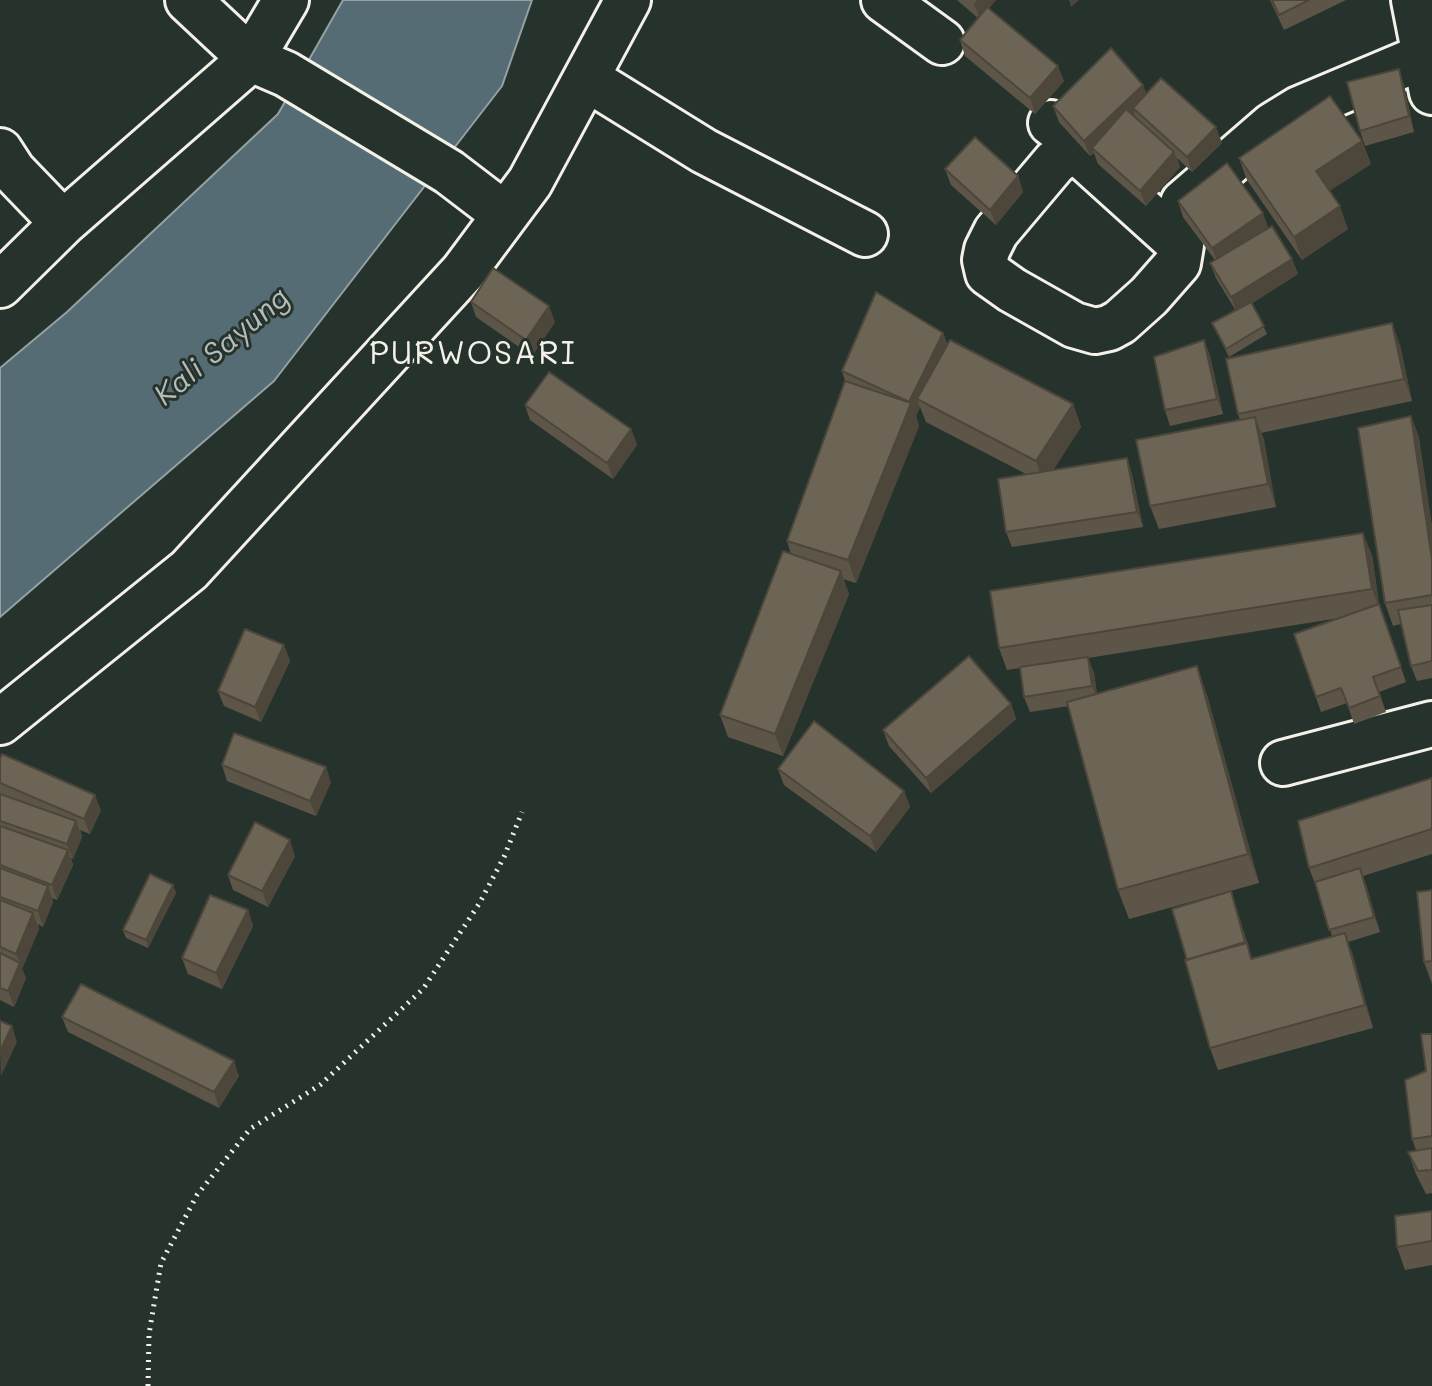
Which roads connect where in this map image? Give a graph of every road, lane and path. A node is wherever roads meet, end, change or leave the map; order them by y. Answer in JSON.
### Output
{"nodes":[{"id":1,"x":188,"y":0,"type":"edge"},
{"id":2,"x":286,"y":0,"type":"edge"},
{"id":3,"x":628,"y":0,"type":"edge"},
{"id":4,"x":884,"y":0,"type":"edge"},
{"id":5,"x":1414,"y":0,"type":"edge"},
{"id":6,"x":942,"y":42,"type":"dead end"},
{"id":7,"x":1430,"y":66,"type":"edge"},
{"id":8,"x":269,"y":67,"type":"junction"},
{"id":9,"x":586,"y":78,"type":"junction"},
{"id":10,"x":0,"y":151,"type":"edge"},
{"id":11,"x":504,"y":214,"type":"junction"},
{"id":12,"x":63,"y":223,"type":"junction"},
{"id":13,"x":1160,"y":223,"type":"junction"},
{"id":14,"x":865,"y":234,"type":"dead end"},
{"id":15,"x":0,"y":285,"type":"edge"},
{"id":16,"x":0,"y":722,"type":"edge"},
{"id":17,"x":1432,"y":724,"type":"edge"},
{"id":18,"x":1283,"y":763,"type":"dead end"},
{"id":19,"x":522,"y":812,"type":"dead end"},
{"id":20,"x":148,"y":1386,"type":"edge"}],
"edges":[{"from":1,"to":8,"type":"street"},
{"from":2,"to":8,"type":"street"},
{"from":3,"to":9,"type":"street"},
{"from":4,"to":6,"type":"street"},
{"from":5,"to":7,"type":"street"},
{"from":7,"to":13,"type":"street"},
{"from":8,"to":11,"type":"street"},
{"from":8,"to":12,"type":"street"},
{"from":9,"to":11,"type":"street"},
{"from":9,"to":14,"type":"street"},
{"from":10,"to":12,"type":"street"},
{"from":11,"to":16,"type":"street"},
{"from":12,"to":15,"type":"street"},
{"from":13,"to":13,"type":"street"},
{"from":17,"to":18,"type":"street"},
{"from":19,"to":20,"type":"path"}]}
